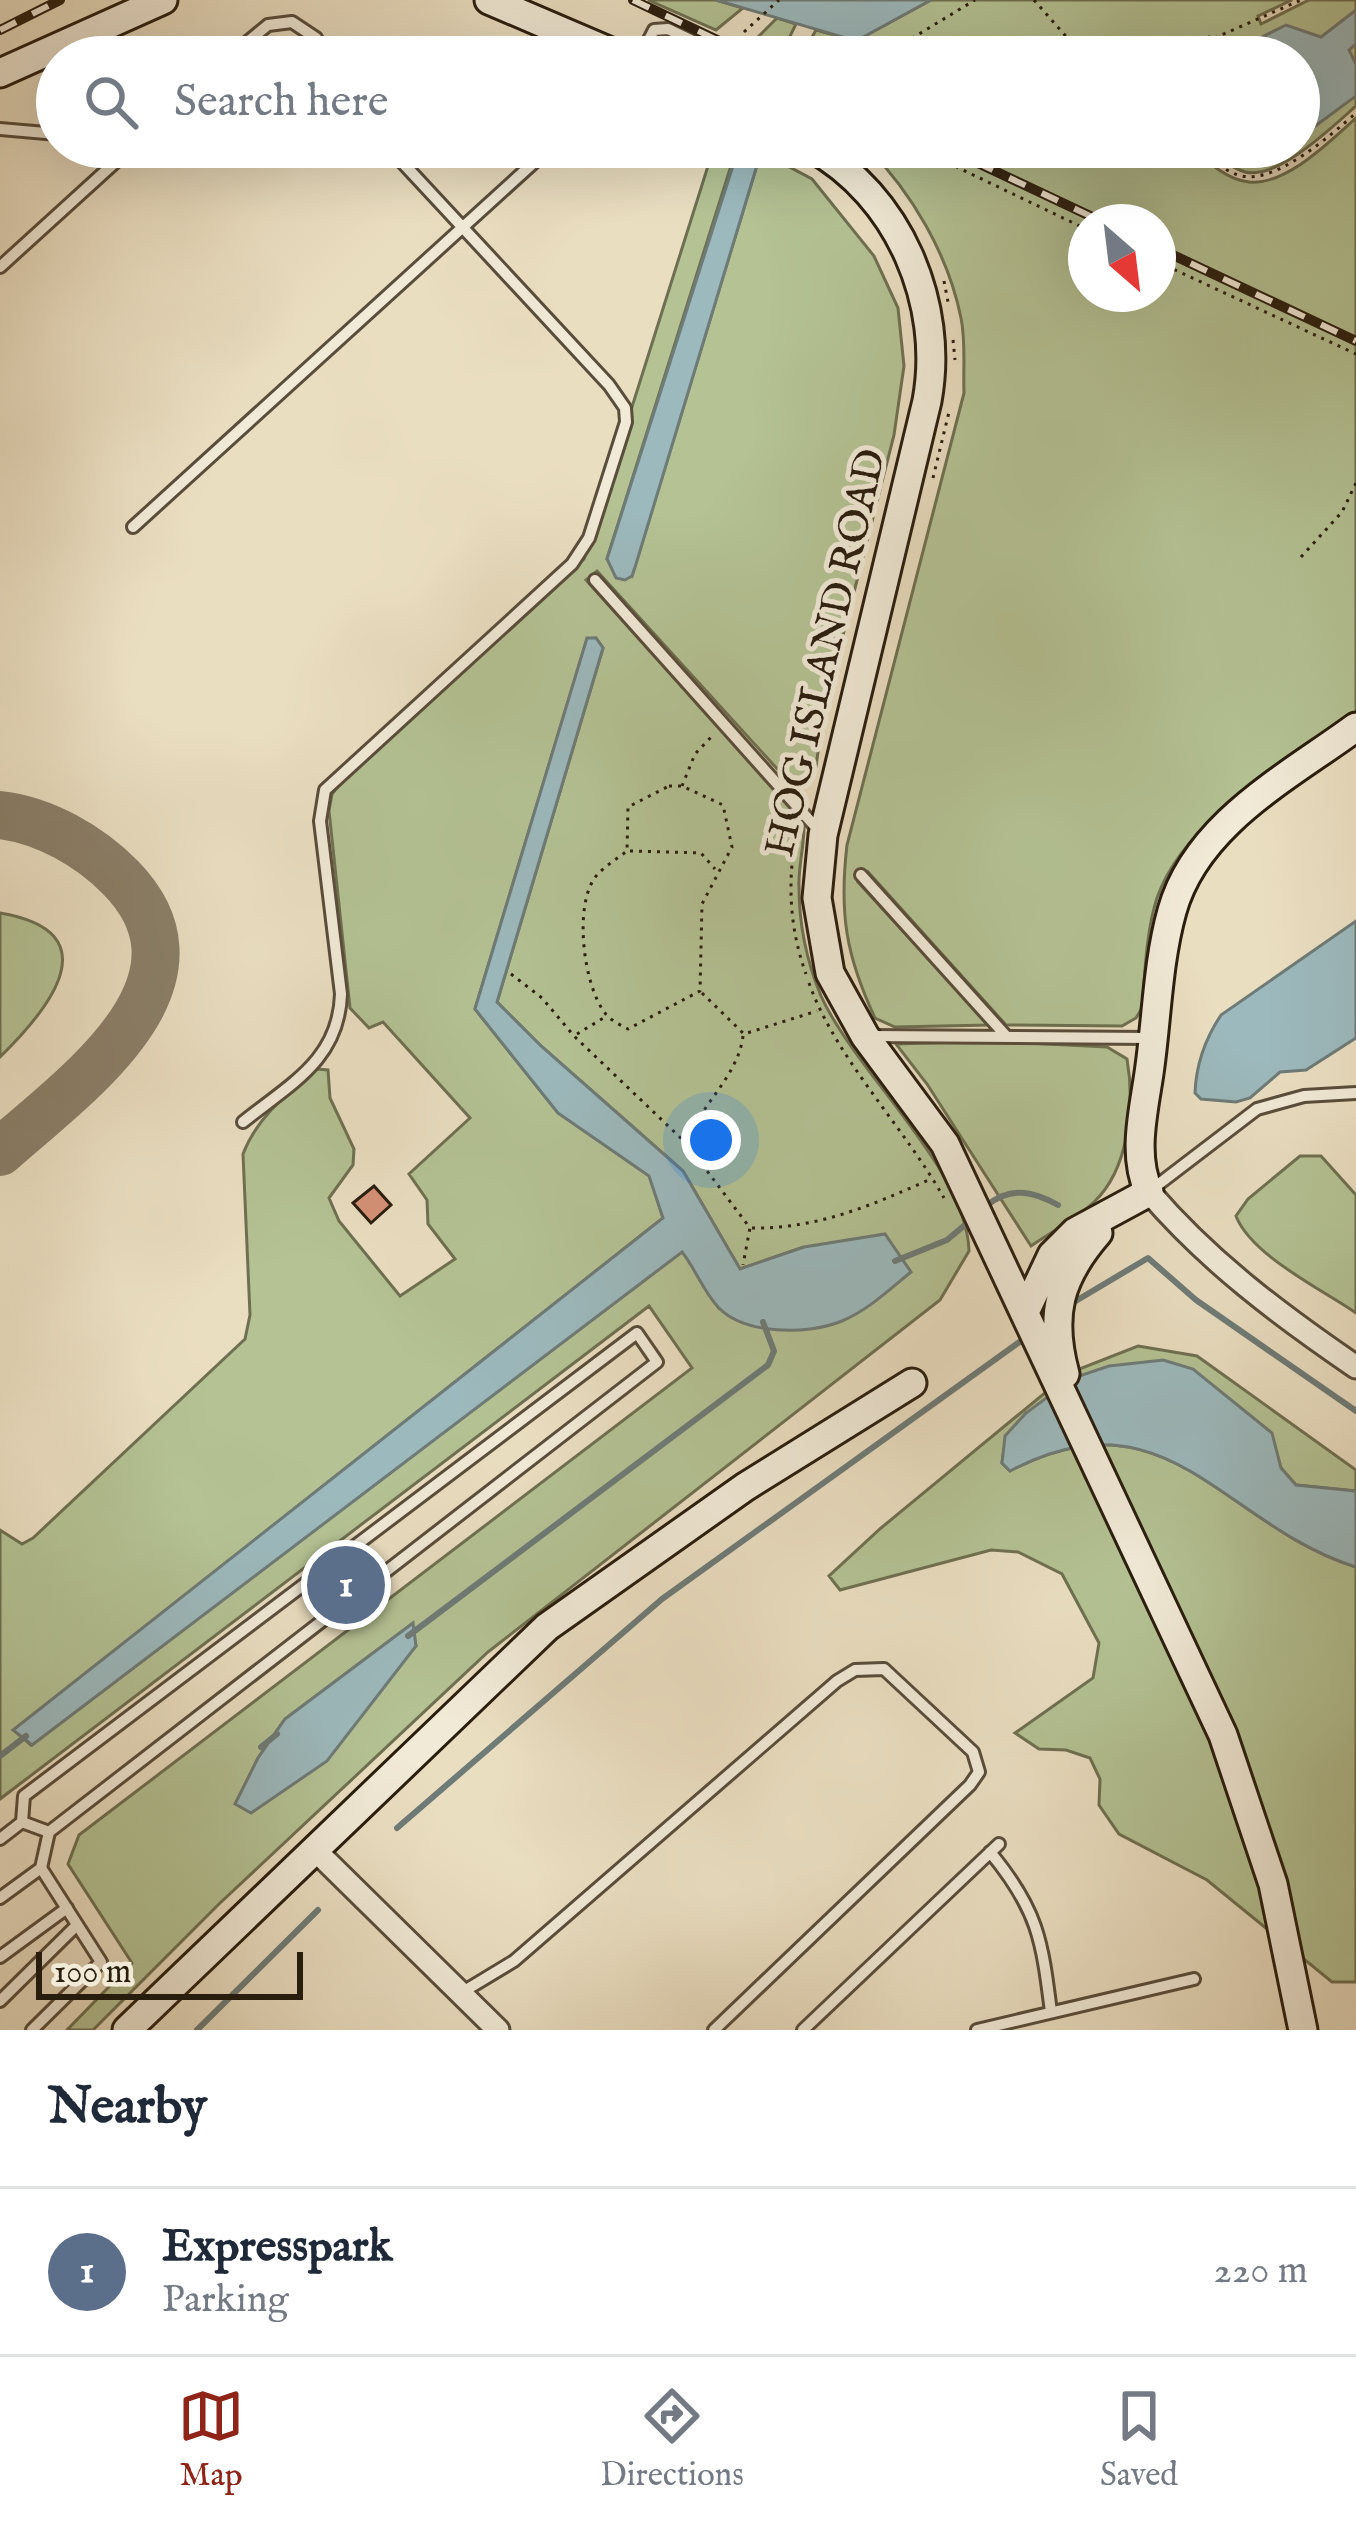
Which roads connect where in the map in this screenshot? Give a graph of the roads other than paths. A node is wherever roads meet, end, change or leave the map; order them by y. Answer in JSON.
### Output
{"nodes":[{"id":1,"x":164,"y":0,"type":"edge"},
{"id":2,"x":489,"y":0,"type":"edge"},
{"id":3,"x":84,"y":36,"type":"edge"},
{"id":4,"x":255,"y":36,"type":"edge"},
{"id":5,"x":313,"y":36,"type":"edge"},
{"id":6,"x":573,"y":36,"type":"edge"},
{"id":7,"x":650,"y":36,"type":"edge"},
{"id":8,"x":684,"y":36,"type":"edge"},
{"id":9,"x":36,"y":58,"type":"edge"},
{"id":10,"x":0,"y":74,"type":"edge"},
{"id":11,"x":0,"y":129,"type":"edge"},
{"id":12,"x":36,"y":132,"type":"edge"},
{"id":13,"x":107,"y":168,"type":"edge"},
{"id":14,"x":406,"y":168,"type":"edge"},
{"id":15,"x":528,"y":168,"type":"edge"},
{"id":16,"x":840,"y":168,"type":"edge"},
{"id":17,"x":460,"y":229,"type":"junction"},
{"id":18,"x":0,"y":267,"type":"edge"},
{"id":19,"x":133,"y":527,"type":"dead end"},
{"id":20,"x":595,"y":580,"type":"dead end"},
{"id":21,"x":1356,"y":727,"type":"edge"},
{"id":22,"x":823,"y":835,"type":"junction"},
{"id":23,"x":861,"y":875,"type":"dead end"},
{"id":24,"x":865,"y":1036,"type":"junction"},
{"id":25,"x":1006,"y":1037,"type":"junction"},
{"id":26,"x":1154,"y":1038,"type":"junction"},
{"id":27,"x":1356,"y":1093,"type":"edge"},
{"id":28,"x":243,"y":1122,"type":"dead end"},
{"id":29,"x":1149,"y":1192,"type":"junction"},
{"id":30,"x":1116,"y":1211,"type":"junction"},
{"id":31,"x":1028,"y":1315,"type":"junction"},
{"id":32,"x":1356,"y":1367,"type":"edge"},
{"id":33,"x":912,"y":1383,"type":"dead end"},
{"id":34,"x":1083,"y":1439,"type":"junction"},
{"id":35,"x":22,"y":1822,"type":"junction"},
{"id":36,"x":49,"y":1832,"type":"junction"},
{"id":37,"x":0,"y":1839,"type":"edge"},
{"id":38,"x":315,"y":1850,"type":"junction"},
{"id":39,"x":41,"y":1868,"type":"junction"},
{"id":40,"x":0,"y":1898,"type":"edge"},
{"id":41,"x":67,"y":1908,"type":"junction"},
{"id":42,"x":77,"y":1925,"type":"junction"},
{"id":43,"x":0,"y":1957,"type":"edge"},
{"id":44,"x":1194,"y":1979,"type":"dead end"},
{"id":45,"x":460,"y":1993,"type":"junction"},
{"id":46,"x":0,"y":2001,"type":"edge"},
{"id":47,"x":1051,"y":2012,"type":"junction"},
{"id":48,"x":32,"y":2030,"type":"edge"},
{"id":49,"x":127,"y":2030,"type":"edge"},
{"id":50,"x":498,"y":2030,"type":"edge"},
{"id":51,"x":714,"y":2030,"type":"edge"},
{"id":52,"x":802,"y":2030,"type":"edge"},
{"id":53,"x":976,"y":2030,"type":"edge"},
{"id":54,"x":1304,"y":2030,"type":"edge"}],
"edges":[{"from":1,"to":3,"type":"street"},
{"from":2,"to":6,"type":"street"},
{"from":4,"to":5,"type":"lane"},
{"from":7,"to":8,"type":"lane"},
{"from":9,"to":10,"type":"street"},
{"from":11,"to":12,"type":"lane"},
{"from":13,"to":18,"type":"lane"},
{"from":14,"to":17,"type":"lane"},
{"from":15,"to":17,"type":"lane"},
{"from":16,"to":22,"type":"street","name":"HOG ISLAND ROAD"},
{"from":17,"to":19,"type":"lane"},
{"from":17,"to":28,"type":"lane"},
{"from":20,"to":22,"type":"lane"},
{"from":21,"to":26,"type":"street"},
{"from":22,"to":24,"type":"street","name":"HOG ISLAND ROAD"},
{"from":23,"to":25,"type":"lane"},
{"from":24,"to":25,"type":"lane"},
{"from":24,"to":31,"type":"street","name":"HOG ISLAND ROAD"},
{"from":25,"to":26,"type":"lane"},
{"from":26,"to":29,"type":"street"},
{"from":27,"to":29,"type":"lane"},
{"from":29,"to":30,"type":"street"},
{"from":29,"to":32,"type":"street"},
{"from":30,"to":31,"type":"street"},
{"from":30,"to":34,"type":"street"},
{"from":31,"to":34,"type":"street","name":"HOG ISLAND ROAD"},
{"from":33,"to":38,"type":"street"},
{"from":34,"to":54,"type":"street"},
{"from":35,"to":36,"type":"lane"},
{"from":35,"to":36,"type":"lane"},
{"from":35,"to":37,"type":"lane"},
{"from":36,"to":39,"type":"lane"},
{"from":38,"to":45,"type":"street"},
{"from":38,"to":49,"type":"street"},
{"from":39,"to":40,"type":"lane"},
{"from":39,"to":41,"type":"lane"},
{"from":41,"to":42,"type":"lane"},
{"from":41,"to":43,"type":"lane"},
{"from":42,"to":46,"type":"lane"},
{"from":42,"to":48,"type":"lane"},
{"from":44,"to":47,"type":"lane"},
{"from":45,"to":50,"type":"street"},
{"from":45,"to":51,"type":"lane"},
{"from":47,"to":52,"type":"lane"},
{"from":47,"to":53,"type":"lane"}]}
